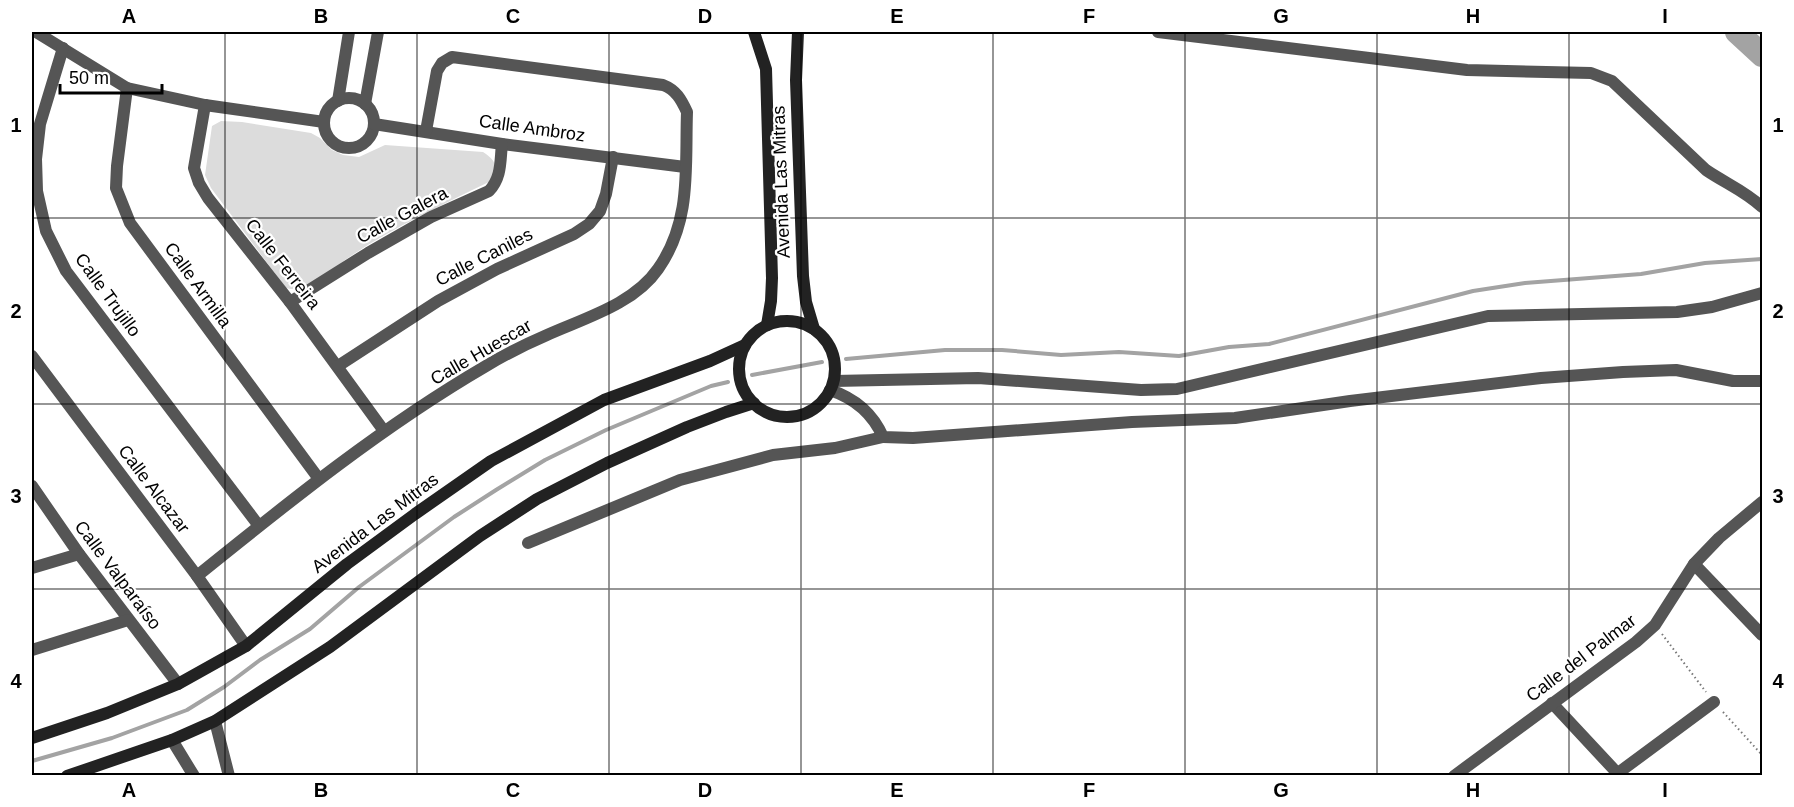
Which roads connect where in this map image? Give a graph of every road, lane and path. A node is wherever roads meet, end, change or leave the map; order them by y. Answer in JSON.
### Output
{"nodes":[{"id":1,"x":36,"y":32,"type":"edge"},
{"id":2,"x":349,"y":32,"type":"edge"},
{"id":3,"x":378,"y":32,"type":"edge"},
{"id":4,"x":754,"y":32,"type":"edge"},
{"id":5,"x":798,"y":32,"type":"edge"},
{"id":6,"x":1158,"y":32,"type":"edge"},
{"id":7,"x":63,"y":48,"type":"junction"},
{"id":8,"x":128,"y":88,"type":"junction"},
{"id":9,"x":338,"y":101,"type":"junction"},
{"id":10,"x":365,"y":104,"type":"junction"},
{"id":11,"x":205,"y":105,"type":"junction"},
{"id":12,"x":324,"y":122,"type":"junction"},
{"id":13,"x":374,"y":124,"type":"junction"},
{"id":14,"x":426,"y":131,"type":"junction"},
{"id":15,"x":502,"y":144,"type":"junction"},
{"id":16,"x":613,"y":157,"type":"junction"},
{"id":17,"x":685,"y":167,"type":"junction"},
{"id":18,"x":1762,"y":207,"type":"edge"},
{"id":19,"x":1762,"y":293,"type":"edge"},
{"id":20,"x":290,"y":302,"type":"junction"},
{"id":21,"x":767,"y":325,"type":"junction"},
{"id":22,"x":814,"y":329,"type":"junction"},
{"id":23,"x":745,"y":345,"type":"junction"},
{"id":24,"x":32,"y":356,"type":"edge"},
{"id":25,"x":338,"y":366,"type":"junction"},
{"id":26,"x":1762,"y":381,"type":"edge"},
{"id":27,"x":832,"y":385,"type":"junction"},
{"id":28,"x":754,"y":403,"type":"junction"},
{"id":29,"x":384,"y":431,"type":"junction"},
{"id":30,"x":883,"y":437,"type":"junction"},
{"id":31,"x":319,"y":479,"type":"junction"},
{"id":32,"x":32,"y":488,"type":"edge"},
{"id":33,"x":1761,"y":506,"type":"edge"},
{"id":34,"x":259,"y":526,"type":"junction"},
{"id":35,"x":528,"y":543,"type":"dead end"},
{"id":36,"x":79,"y":554,"type":"junction"},
{"id":37,"x":1694,"y":564,"type":"junction"},
{"id":38,"x":32,"y":567,"type":"edge"},
{"id":39,"x":197,"y":576,"type":"junction"},
{"id":40,"x":128,"y":620,"type":"junction"},
{"id":41,"x":1762,"y":635,"type":"edge"},
{"id":42,"x":246,"y":646,"type":"junction"},
{"id":43,"x":32,"y":650,"type":"edge"},
{"id":44,"x":177,"y":684,"type":"junction"},
{"id":45,"x":1714,"y":702,"type":"dead end"},
{"id":46,"x":1552,"y":703,"type":"junction"},
{"id":47,"x":215,"y":721,"type":"junction"},
{"id":48,"x":32,"y":738,"type":"edge"},
{"id":49,"x":172,"y":740,"type":"junction"},
{"id":50,"x":226,"y":775,"type":"edge"},
{"id":51,"x":1617,"y":775,"type":"edge"},
{"id":52,"x":67,"y":776,"type":"edge"},
{"id":53,"x":194,"y":776,"type":"edge"},
{"id":54,"x":1454,"y":776,"type":"edge"}],
"edges":[{"from":1,"to":7,"type":"street"},
{"from":2,"to":9,"type":"street"},
{"from":3,"to":10,"type":"street"},
{"from":4,"to":21,"type":"street","name":"Avenida Las Mitras"},
{"from":5,"to":22,"type":"street","name":"Avenida Las Mitras"},
{"from":6,"to":18,"type":"street"},
{"from":7,"to":8,"type":"street"},
{"from":7,"to":34,"type":"street","name":"Calle Trujillo"},
{"from":8,"to":11,"type":"street"},
{"from":8,"to":31,"type":"street","name":"Calle Armilla"},
{"from":9,"to":10,"type":"street"},
{"from":9,"to":12,"type":"street"},
{"from":10,"to":13,"type":"street"},
{"from":11,"to":12,"type":"street"},
{"from":11,"to":20,"type":"street","name":"Calle Ferreira"},
{"from":12,"to":13,"type":"street"},
{"from":13,"to":14,"type":"street","name":"Calle Ambroz"},
{"from":14,"to":15,"type":"street","name":"Calle Ambroz"},
{"from":14,"to":17,"type":"street","name":"Calle Huescar"},
{"from":15,"to":16,"type":"street","name":"Calle Ambroz"},
{"from":15,"to":20,"type":"street","name":"Calle Galera"},
{"from":16,"to":17,"type":"street","name":"Calle Ambroz"},
{"from":16,"to":25,"type":"street","name":"Calle Caniles"},
{"from":17,"to":29,"type":"street","name":"Calle Huescar"},
{"from":19,"to":27,"type":"street"},
{"from":20,"to":25,"type":"street","name":"Calle Ferreira"},
{"from":21,"to":22,"type":"street"},
{"from":21,"to":23,"type":"street"},
{"from":22,"to":27,"type":"street"},
{"from":23,"to":28,"type":"street"},
{"from":23,"to":42,"type":"street","name":"Avenida Las Mitras"},
{"from":24,"to":39,"type":"street","name":"Calle Alcazar"},
{"from":25,"to":29,"type":"street","name":"Calle Ferreira"},
{"from":26,"to":30,"type":"street"},
{"from":27,"to":28,"type":"street"},
{"from":27,"to":30,"type":"street"},
{"from":28,"to":47,"type":"street"},
{"from":29,"to":31,"type":"street","name":"Calle Huescar"},
{"from":30,"to":35,"type":"street"},
{"from":31,"to":34,"type":"street","name":"Calle Huescar"},
{"from":32,"to":36,"type":"street","name":"Calle Valparaíso"},
{"from":33,"to":37,"type":"street","name":"Calle del Palmar"},
{"from":34,"to":39,"type":"street","name":"Calle Huescar"},
{"from":36,"to":38,"type":"street"},
{"from":36,"to":40,"type":"street","name":"Calle Valparaíso"},
{"from":37,"to":41,"type":"street"},
{"from":37,"to":46,"type":"street","name":"Calle del Palmar"},
{"from":39,"to":42,"type":"street","name":"Calle Alcazar"},
{"from":40,"to":43,"type":"street"},
{"from":40,"to":44,"type":"street","name":"Calle Valparaíso"},
{"from":42,"to":44,"type":"street","name":"Avenida Las Mitras"},
{"from":44,"to":48,"type":"street","name":"Avenida Las Mitras"},
{"from":45,"to":51,"type":"street"},
{"from":46,"to":51,"type":"street"},
{"from":46,"to":54,"type":"street","name":"Calle del Palmar"},
{"from":47,"to":49,"type":"street"},
{"from":47,"to":50,"type":"street"},
{"from":49,"to":52,"type":"street"},
{"from":49,"to":53,"type":"street"}]}
